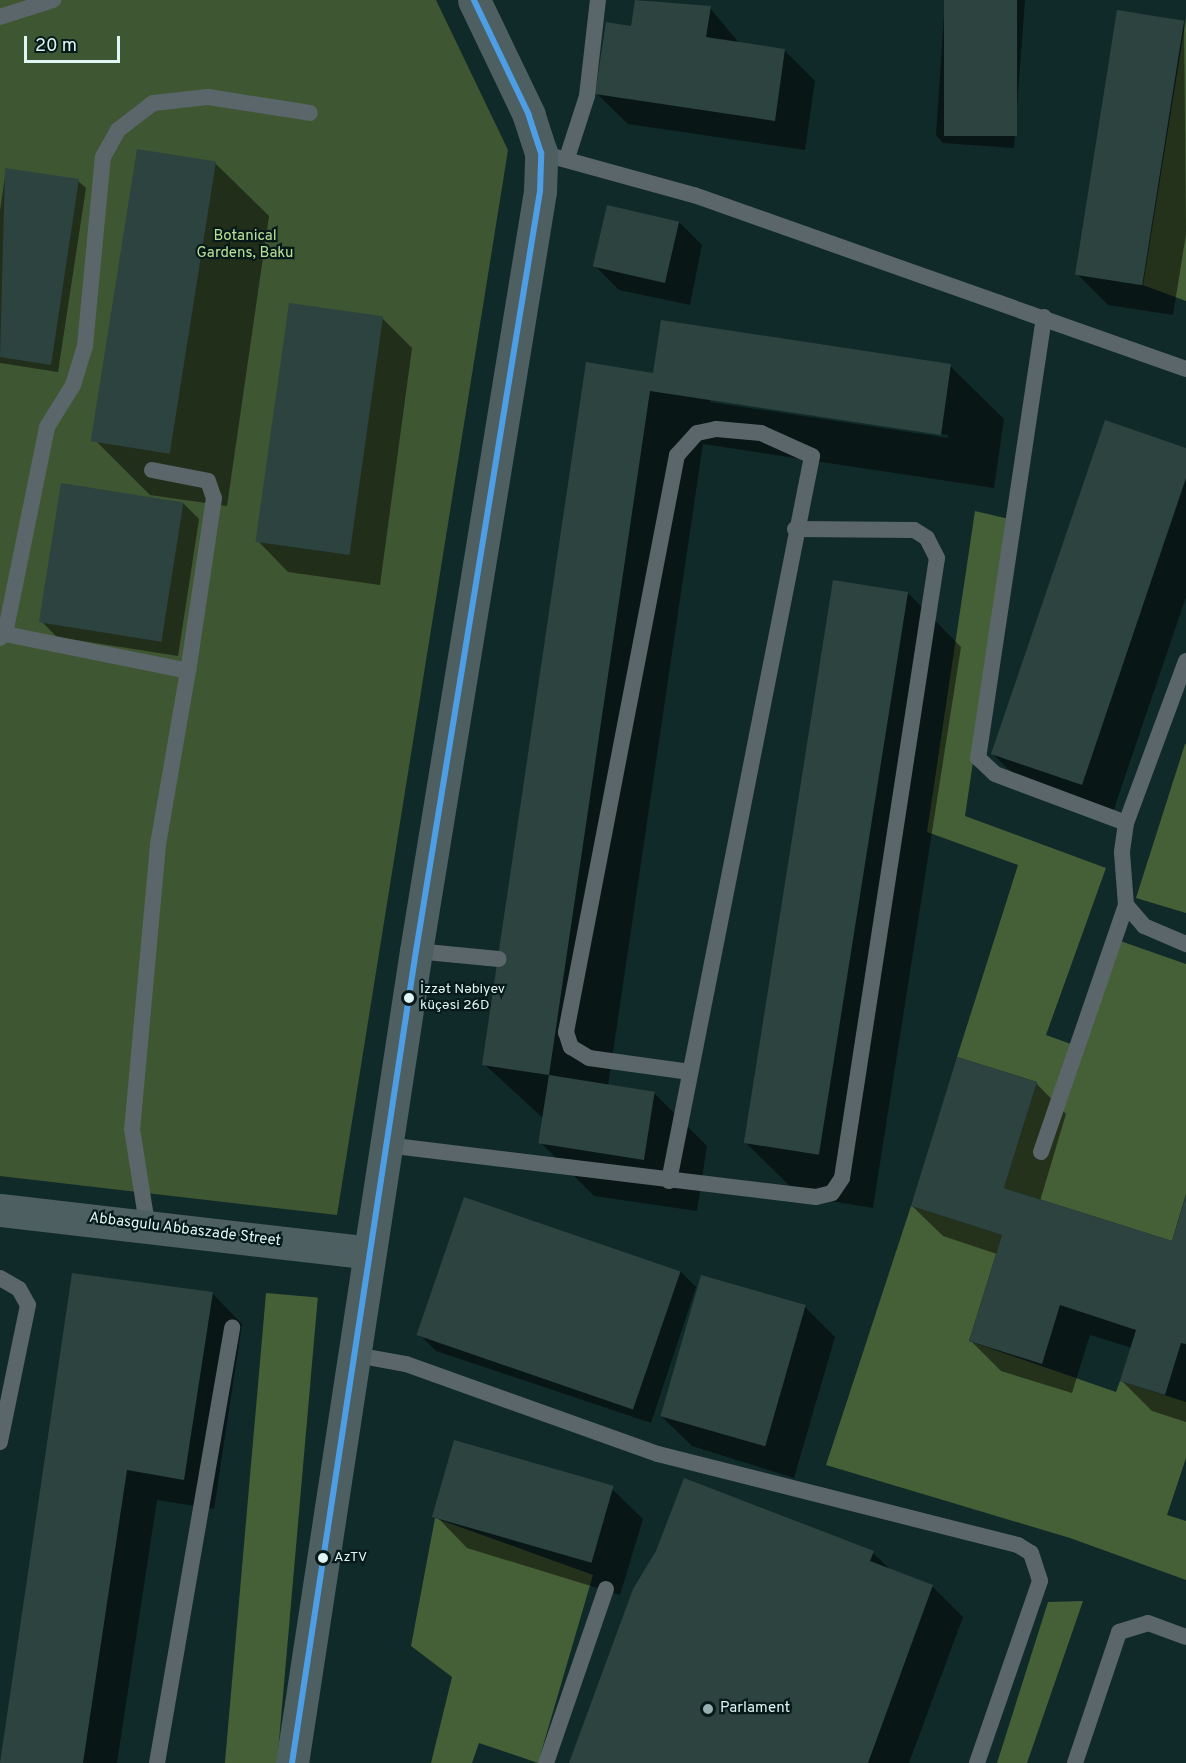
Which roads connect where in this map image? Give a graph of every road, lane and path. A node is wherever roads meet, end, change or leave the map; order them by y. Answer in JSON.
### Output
{"nodes":[{"id":1,"x":53,"y":0,"type":"edge"},
{"id":2,"x":474,"y":0,"type":"edge"},
{"id":3,"x":598,"y":0,"type":"edge"},
{"id":4,"x":0,"y":17,"type":"edge"},
{"id":5,"x":310,"y":113,"type":"dead end"},
{"id":6,"x":554,"y":155,"type":"junction"},
{"id":7,"x":1044,"y":317,"type":"junction"},
{"id":8,"x":1186,"y":369,"type":"edge"},
{"id":9,"x":152,"y":470,"type":"dead end"},
{"id":10,"x":795,"y":530,"type":"junction"},
{"id":11,"x":2,"y":636,"type":"edge"},
{"id":12,"x":1186,"y":661,"type":"edge"},
{"id":13,"x":188,"y":671,"type":"junction"},
{"id":14,"x":1126,"y":824,"type":"junction"},
{"id":15,"x":1126,"y":905,"type":"junction"},
{"id":16,"x":1186,"y":944,"type":"edge"},
{"id":17,"x":416,"y":951,"type":"junction"},
{"id":18,"x":499,"y":958,"type":"dead end"},
{"id":19,"x":690,"y":1072,"type":"junction"},
{"id":20,"x":386,"y":1145,"type":"junction"},
{"id":21,"x":1041,"y":1152,"type":"dead end"},
{"id":22,"x":669,"y":1181,"type":"junction"},
{"id":23,"x":0,"y":1210,"type":"edge"},
{"id":24,"x":147,"y":1224,"type":"junction"},
{"id":25,"x":369,"y":1252,"type":"junction"},
{"id":26,"x":2,"y":1282,"type":"edge"},
{"id":27,"x":232,"y":1327,"type":"dead end"},
{"id":28,"x":356,"y":1355,"type":"junction"},
{"id":29,"x":0,"y":1442,"type":"edge"},
{"id":30,"x":606,"y":1589,"type":"dead end"},
{"id":31,"x":1186,"y":1637,"type":"edge"},
{"id":32,"x":157,"y":1763,"type":"edge"},
{"id":33,"x":292,"y":1763,"type":"edge"},
{"id":34,"x":546,"y":1763,"type":"edge"},
{"id":35,"x":977,"y":1763,"type":"edge"},
{"id":36,"x":1075,"y":1763,"type":"edge"}],
"edges":[{"from":1,"to":4,"type":"lane"},
{"from":2,"to":6,"type":"main road"},
{"from":3,"to":6,"type":"lane"},
{"from":5,"to":11,"type":"lane"},
{"from":6,"to":7,"type":"lane"},
{"from":6,"to":17,"type":"main road"},
{"from":7,"to":8,"type":"lane"},
{"from":7,"to":14,"type":"lane"},
{"from":9,"to":13,"type":"lane"},
{"from":10,"to":19,"type":"lane"},
{"from":10,"to":19,"type":"lane"},
{"from":10,"to":22,"type":"lane"},
{"from":11,"to":13,"type":"lane"},
{"from":12,"to":14,"type":"lane"},
{"from":13,"to":24,"type":"lane"},
{"from":14,"to":15,"type":"lane"},
{"from":15,"to":16,"type":"lane"},
{"from":15,"to":21,"type":"lane"},
{"from":17,"to":18,"type":"lane"},
{"from":17,"to":20,"type":"main road"},
{"from":19,"to":22,"type":"lane"},
{"from":20,"to":22,"type":"lane"},
{"from":20,"to":25,"type":"main road"},
{"from":23,"to":24,"type":"main road","name":"Abbasgulu Abbaszade Street"},
{"from":24,"to":25,"type":"main road","name":"Abbasgulu Abbaszade Street"},
{"from":25,"to":28,"type":"main road"},
{"from":26,"to":29,"type":"lane"},
{"from":27,"to":32,"type":"lane"},
{"from":28,"to":33,"type":"main road"},
{"from":28,"to":35,"type":"lane"},
{"from":30,"to":34,"type":"lane"},
{"from":31,"to":36,"type":"lane"}]}
